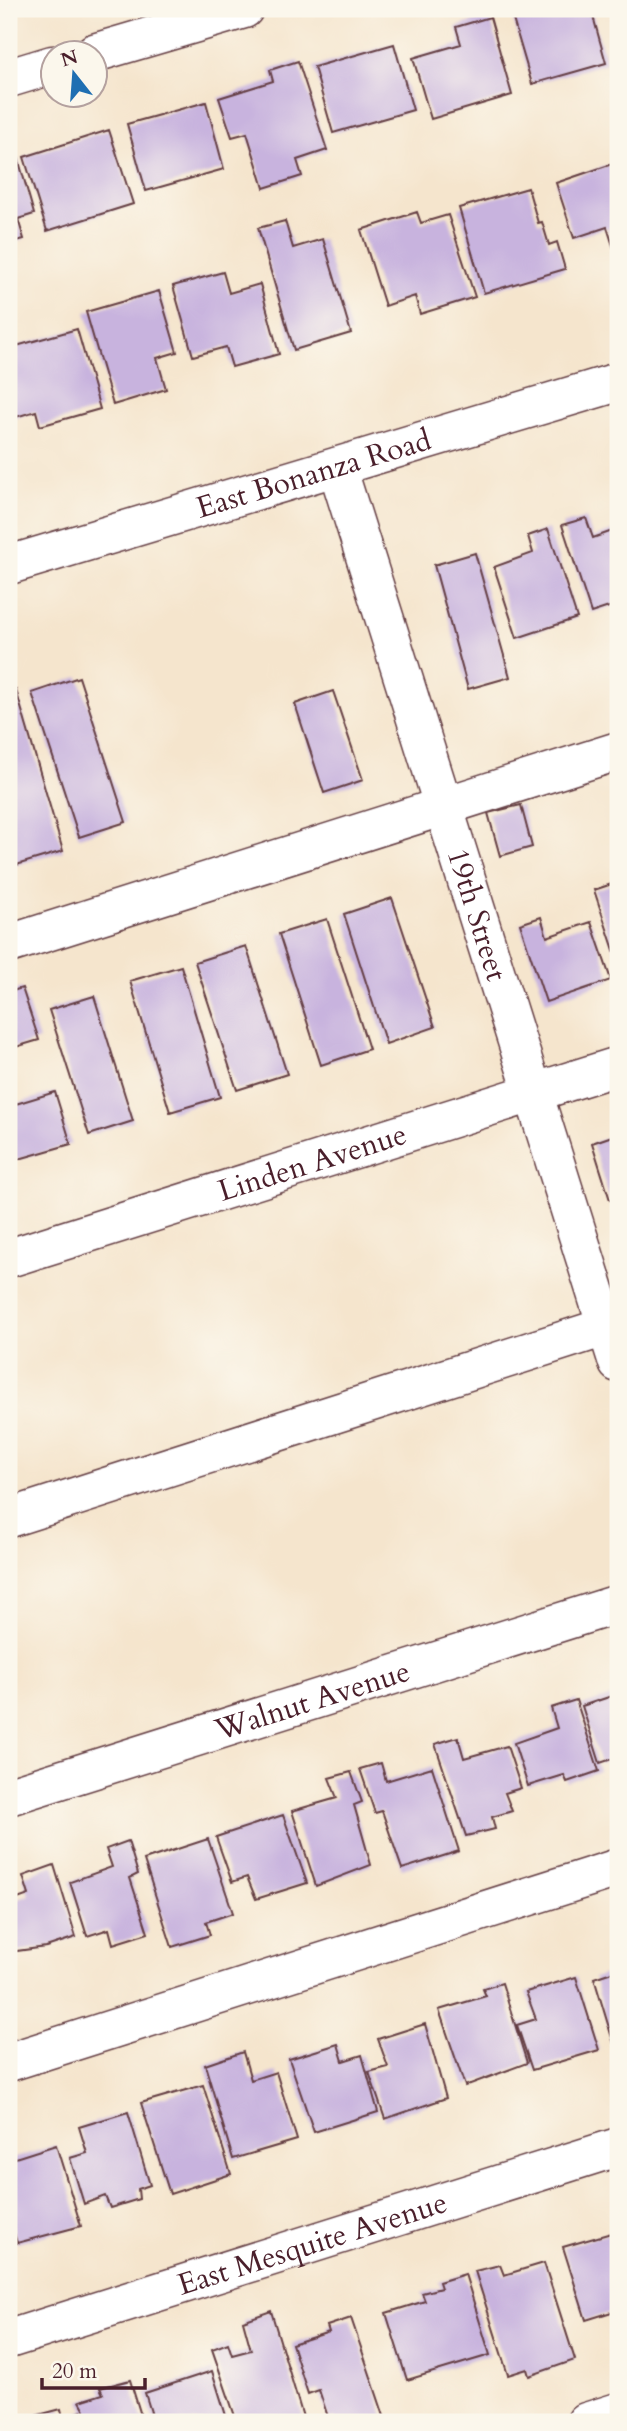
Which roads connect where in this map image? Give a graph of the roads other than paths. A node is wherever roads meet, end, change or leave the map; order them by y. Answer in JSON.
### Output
{"nodes":[{"id":1,"x":244,"y":9,"type":"edge"},
{"id":2,"x":108,"y":49,"type":"edge"},
{"id":3,"x":38,"y":69,"type":"edge"},
{"id":4,"x":9,"y":78,"type":"edge"},
{"id":5,"x":618,"y":382,"type":"edge"},
{"id":6,"x":337,"y":467,"type":"junction"},
{"id":7,"x":9,"y":565,"type":"edge"},
{"id":8,"x":618,"y":751,"type":"edge"},
{"id":9,"x":443,"y":806,"type":"junction"},
{"id":10,"x":9,"y":944,"type":"edge"},
{"id":11,"x":618,"y":1066,"type":"edge"},
{"id":12,"x":533,"y":1093,"type":"junction"},
{"id":13,"x":9,"y":1258,"type":"edge"},
{"id":14,"x":612,"y":1324,"type":"edge"},
{"id":15,"x":618,"y":1363,"type":"edge"},
{"id":16,"x":9,"y":1518,"type":"edge"},
{"id":17,"x":618,"y":1604,"type":"edge"},
{"id":18,"x":9,"y":1796,"type":"edge"},
{"id":19,"x":618,"y":1868,"type":"edge"},
{"id":20,"x":9,"y":2062,"type":"edge"},
{"id":21,"x":618,"y":2147,"type":"edge"},
{"id":22,"x":9,"y":2339,"type":"edge"},
{"id":23,"x":618,"y":2412,"type":"edge"},
{"id":24,"x":586,"y":2422,"type":"edge"}],
"edges":[{"from":1,"to":2,"type":"street"},
{"from":3,"to":4,"type":"street"},
{"from":5,"to":6,"type":"street","name":"East Bonanza Road"},
{"from":6,"to":7,"type":"street","name":"East Bonanza Road"},
{"from":6,"to":9,"type":"street","name":"19th Street"},
{"from":8,"to":9,"type":"street"},
{"from":9,"to":10,"type":"street"},
{"from":9,"to":12,"type":"street","name":"19th Street"},
{"from":11,"to":12,"type":"street","name":"Linden Avenue"},
{"from":12,"to":13,"type":"street","name":"Linden Avenue"},
{"from":12,"to":14,"type":"street","name":"19th Street"},
{"from":14,"to":15,"type":"street","name":"19th Street"},
{"from":14,"to":16,"type":"street"},
{"from":17,"to":18,"type":"street","name":"Walnut Avenue"},
{"from":19,"to":20,"type":"street"},
{"from":21,"to":22,"type":"street","name":"East Mesquite Avenue"},
{"from":23,"to":24,"type":"street"}]}
